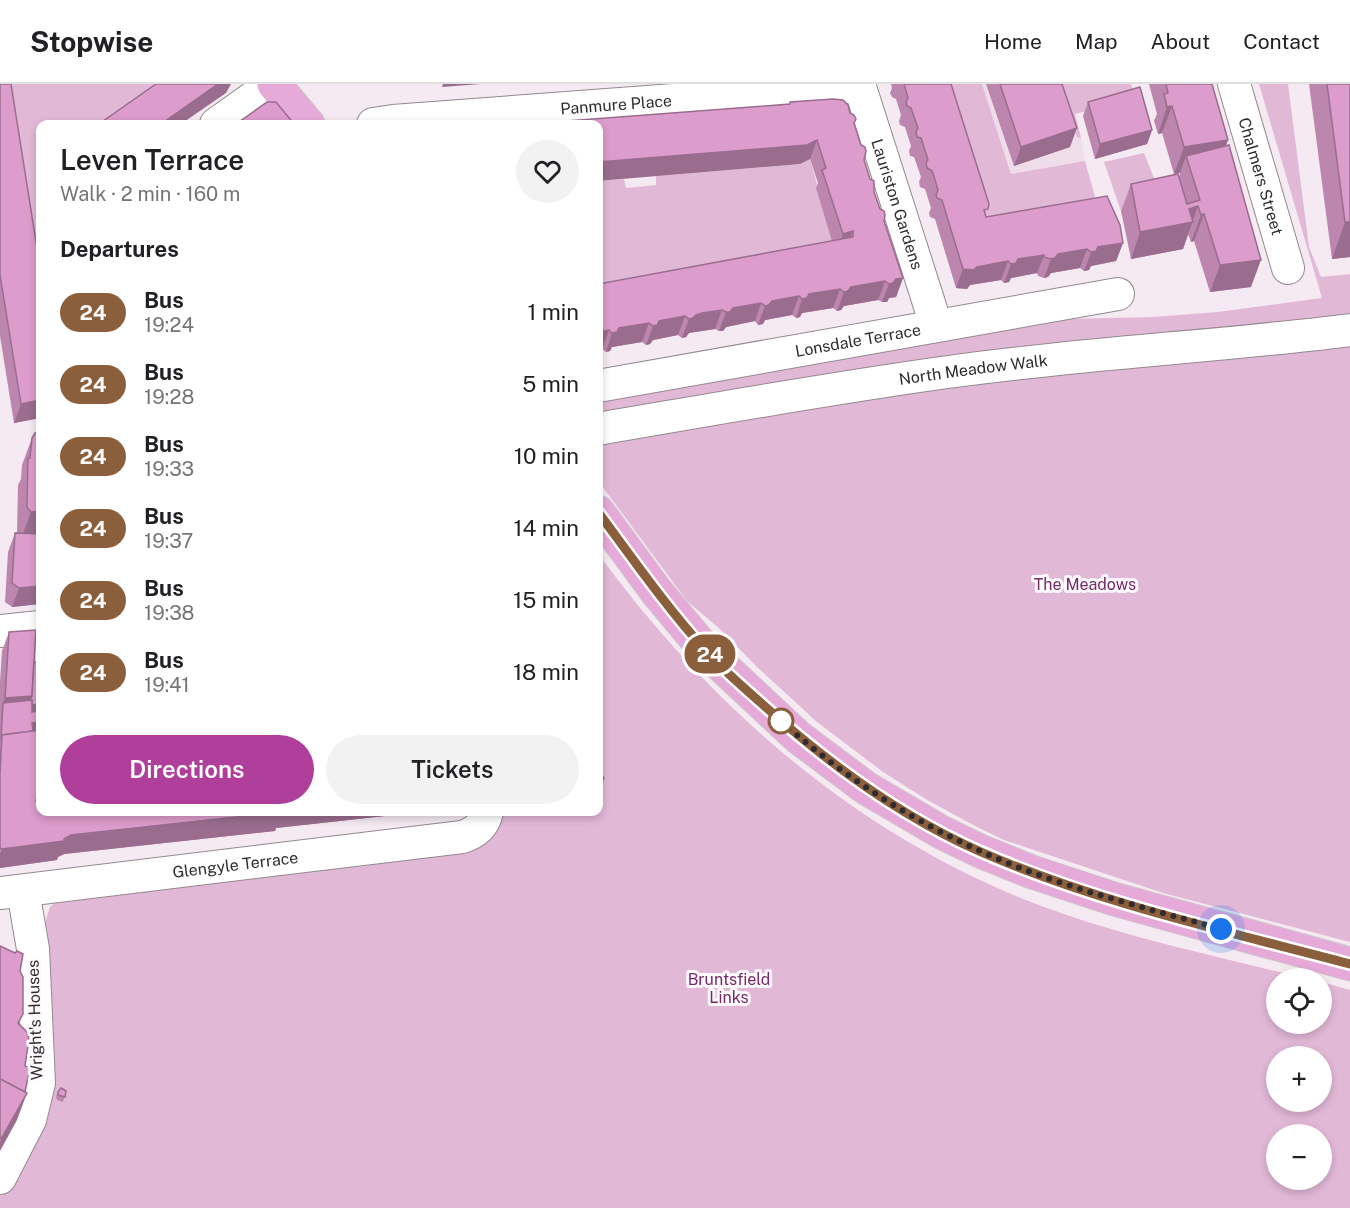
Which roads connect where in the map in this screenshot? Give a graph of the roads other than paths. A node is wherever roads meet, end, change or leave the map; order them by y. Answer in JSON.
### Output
{"nodes":[{"id":1,"x":273,"y":84,"type":"edge"},
{"id":2,"x":1234,"y":84,"type":"edge"},
{"id":3,"x":859,"y":85,"type":"edge"},
{"id":4,"x":222,"y":120,"type":"edge"},
{"id":5,"x":304,"y":120,"type":"edge"},
{"id":6,"x":417,"y":120,"type":"edge"},
{"id":7,"x":1288,"y":268,"type":"dead end"},
{"id":8,"x":1118,"y":294,"type":"dead end"},
{"id":9,"x":936,"y":325,"type":"junction"},
{"id":10,"x":1350,"y":330,"type":"edge"},
{"id":11,"x":603,"y":385,"type":"edge"},
{"id":12,"x":603,"y":428,"type":"edge"},
{"id":13,"x":603,"y":519,"type":"edge"},
{"id":14,"x":36,"y":628,"type":"edge"},
{"id":15,"x":0,"y":632,"type":"edge"},
{"id":16,"x":479,"y":823,"type":"edge"},
{"id":17,"x":11,"y":892,"type":"edge"},
{"id":18,"x":1350,"y":964,"type":"edge"},
{"id":19,"x":0,"y":1178,"type":"edge"}],
"edges":[{"from":1,"to":4,"type":"street"},
{"from":1,"to":5,"type":"main road"},
{"from":2,"to":7,"type":"street","name":"Chalmers Street"},
{"from":3,"to":6,"type":"street","name":"Panmure Place"},
{"from":3,"to":9,"type":"street","name":"Lauriston Gardens"},
{"from":8,"to":9,"type":"street","name":"Lonsdale Terrace"},
{"from":9,"to":11,"type":"street","name":"Lonsdale Terrace"},
{"from":10,"to":12,"type":"street","name":"North Meadow Walk"},
{"from":13,"to":18,"type":"main road"},
{"from":14,"to":15,"type":"street"},
{"from":16,"to":17,"type":"street","name":"Glengyle Terrace"},
{"from":17,"to":19,"type":"street","name":"Wright's Houses"}]}
